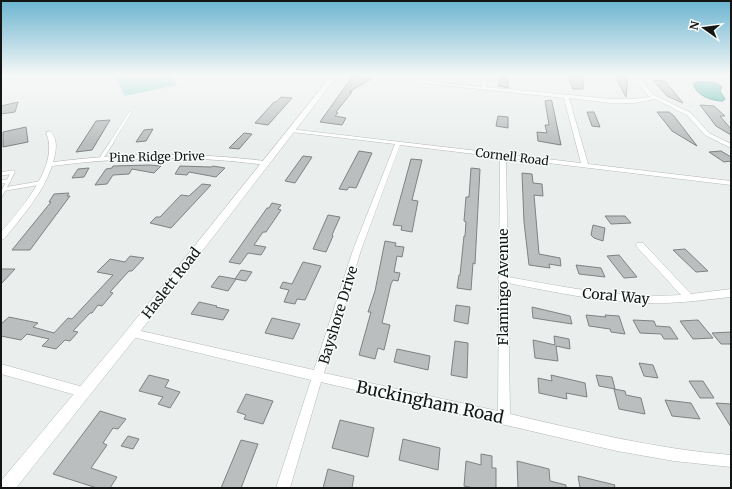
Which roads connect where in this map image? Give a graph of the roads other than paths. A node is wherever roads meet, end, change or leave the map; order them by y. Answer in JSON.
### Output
{"nodes":[{"id":1,"x":316,"y":99,"type":"edge"},
{"id":2,"x":567,"y":99,"type":"edge"},
{"id":3,"x":587,"y":99,"type":"edge"},
{"id":4,"x":648,"y":99,"type":"edge"},
{"id":5,"x":657,"y":99,"type":"edge"},
{"id":6,"x":130,"y":113,"type":"dead end"},
{"id":7,"x":292,"y":130,"type":"junction"},
{"id":8,"x":50,"y":134,"type":"dead end"},
{"id":9,"x":398,"y":143,"type":"junction"},
{"id":10,"x":731,"y":146,"type":"edge"},
{"id":11,"x":503,"y":156,"type":"junction"},
{"id":12,"x":102,"y":158,"type":"junction"},
{"id":13,"x":266,"y":163,"type":"junction"},
{"id":14,"x":49,"y":164,"type":"junction"},
{"id":15,"x":585,"y":166,"type":"junction"},
{"id":16,"x":1,"y":174,"type":"edge"},
{"id":17,"x":9,"y":181,"type":"junction"},
{"id":18,"x":1,"y":182,"type":"edge"},
{"id":19,"x":40,"y":183,"type":"junction"},
{"id":20,"x":731,"y":183,"type":"edge"},
{"id":21,"x":5,"y":189,"type":"junction"},
{"id":22,"x":1,"y":194,"type":"edge"},
{"id":23,"x":1,"y":237,"type":"edge"},
{"id":24,"x":640,"y":245,"type":"dead end"},
{"id":25,"x":502,"y":280,"type":"junction"},
{"id":26,"x":731,"y":293,"type":"edge"},
{"id":27,"x":689,"y":298,"type":"junction"},
{"id":28,"x":132,"y":333,"type":"junction"},
{"id":29,"x":1,"y":369,"type":"edge"},
{"id":30,"x":318,"y":378,"type":"junction"},
{"id":31,"x":83,"y":392,"type":"junction"},
{"id":32,"x":504,"y":418,"type":"junction"},
{"id":33,"x":731,"y":461,"type":"edge"},
{"id":34,"x":6,"y":488,"type":"edge"},
{"id":35,"x":283,"y":488,"type":"edge"}],
"edges":[{"from":1,"to":7,"type":"street","name":"Haslett Road"},
{"from":2,"to":15,"type":"street"},
{"from":3,"to":4,"type":"street"},
{"from":5,"to":10,"type":"street"},
{"from":6,"to":12,"type":"lane"},
{"from":7,"to":9,"type":"street","name":"Cornell Road"},
{"from":7,"to":13,"type":"street","name":"Haslett Road"},
{"from":8,"to":14,"type":"street"},
{"from":9,"to":11,"type":"street","name":"Cornell Road"},
{"from":9,"to":30,"type":"street","name":"Bayshore Drive"},
{"from":11,"to":15,"type":"street","name":"Cornell Road"},
{"from":11,"to":25,"type":"street","name":"Flamingo Avenue"},
{"from":12,"to":13,"type":"street","name":"Pine Ridge Drive"},
{"from":12,"to":14,"type":"street","name":"Pine Ridge Drive"},
{"from":13,"to":28,"type":"street","name":"Haslett Road"},
{"from":14,"to":19,"type":"street"},
{"from":15,"to":20,"type":"street","name":"Cornell Road"},
{"from":16,"to":17,"type":"lane"},
{"from":17,"to":18,"type":"lane"},
{"from":17,"to":21,"type":"lane"},
{"from":19,"to":21,"type":"lane"},
{"from":19,"to":23,"type":"street"},
{"from":21,"to":22,"type":"lane"},
{"from":24,"to":27,"type":"street"},
{"from":25,"to":27,"type":"street","name":"Coral Way"},
{"from":25,"to":32,"type":"street","name":"Flamingo Avenue"},
{"from":26,"to":27,"type":"street","name":"Coral Way"},
{"from":28,"to":30,"type":"street","name":"Buckingham Road"},
{"from":28,"to":31,"type":"street","name":"Haslett Road"},
{"from":29,"to":31,"type":"street"},
{"from":30,"to":32,"type":"street","name":"Buckingham Road"},
{"from":30,"to":35,"type":"street","name":"Bayshore Drive"},
{"from":31,"to":34,"type":"street","name":"Haslett Road"},
{"from":32,"to":33,"type":"street","name":"Buckingham Road"}]}
